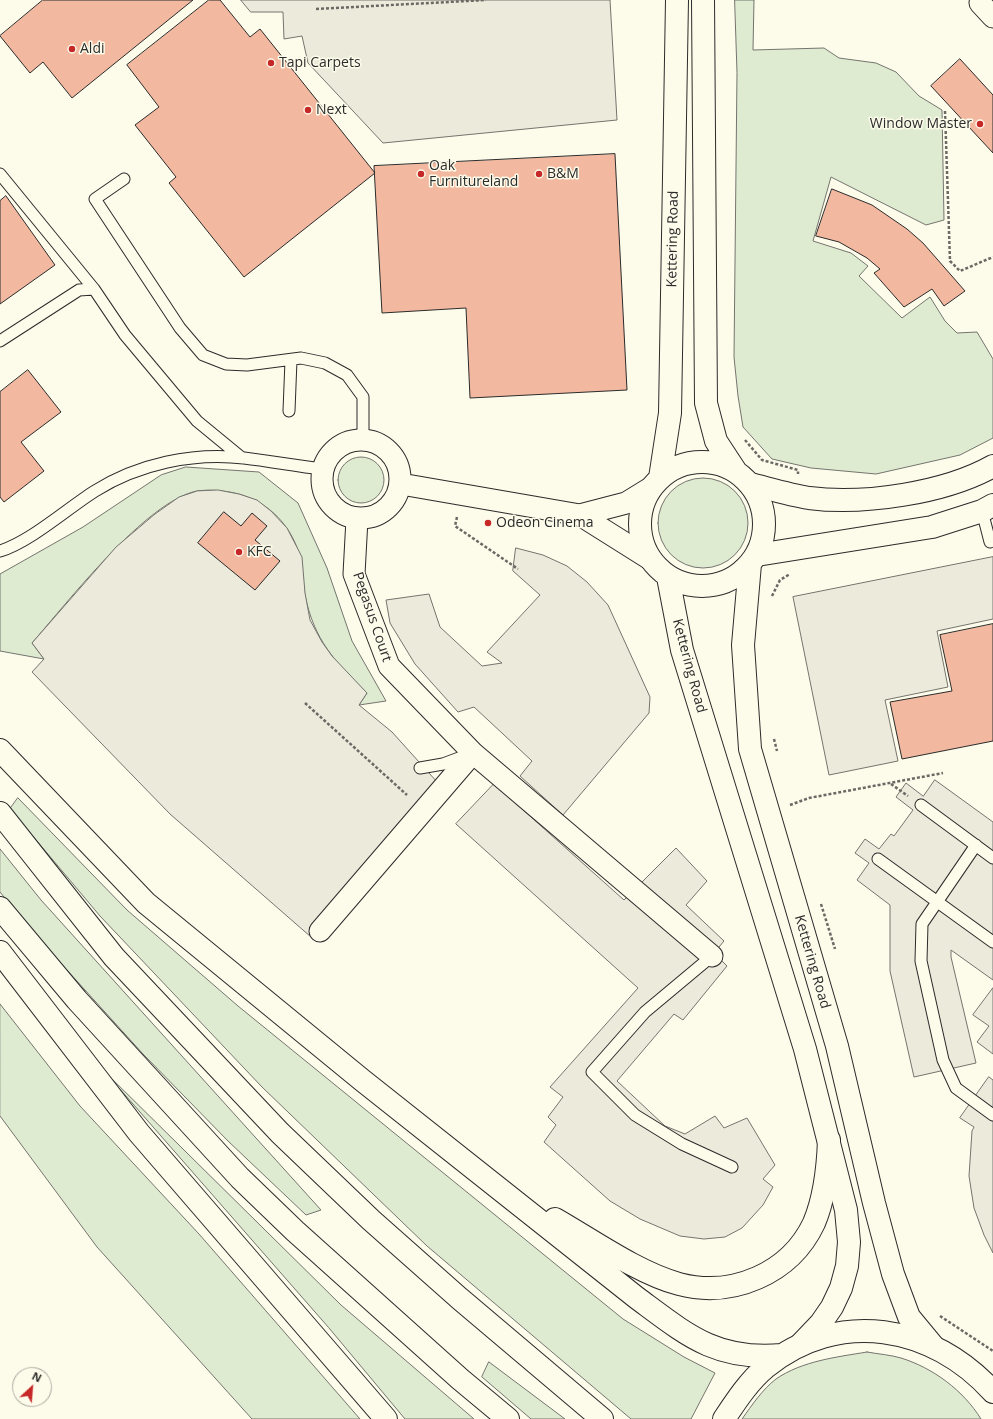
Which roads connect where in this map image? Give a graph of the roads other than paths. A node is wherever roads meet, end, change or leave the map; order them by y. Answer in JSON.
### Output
{"nodes":[{"id":1,"x":677,"y":0,"type":"edge"},
{"id":2,"x":703,"y":0,"type":"edge"},
{"id":3,"x":0,"y":174,"type":"edge"},
{"id":4,"x":124,"y":179,"type":"dead end"},
{"id":5,"x":94,"y":289,"type":"junction"},
{"id":6,"x":0,"y":341,"type":"edge"},
{"id":7,"x":291,"y":360,"type":"junction"},
{"id":8,"x":289,"y":410,"type":"dead end"},
{"id":9,"x":363,"y":439,"type":"junction"},
{"id":10,"x":242,"y":458,"type":"junction"},
{"id":11,"x":993,"y":466,"type":"edge"},
{"id":12,"x":322,"y":469,"type":"junction"},
{"id":13,"x":742,"y":477,"type":"junction"},
{"id":14,"x":656,"y":482,"type":"junction"},
{"id":15,"x":401,"y":484,"type":"junction"},
{"id":16,"x":987,"y":508,"type":"edge"},
{"id":17,"x":580,"y":515,"type":"junction"},
{"id":18,"x":356,"y":519,"type":"junction"},
{"id":19,"x":990,"y":542,"type":"dead end"},
{"id":20,"x":0,"y":551,"type":"edge"},
{"id":21,"x":650,"y":559,"type":"junction"},
{"id":22,"x":753,"y":560,"type":"junction"},
{"id":23,"x":668,"y":577,"type":"junction"},
{"id":24,"x":0,"y":750,"type":"edge"},
{"id":25,"x":473,"y":753,"type":"junction"},
{"id":26,"x":420,"y":768,"type":"dead end"},
{"id":27,"x":921,"y":806,"type":"dead end"},
{"id":28,"x":0,"y":813,"type":"edge"},
{"id":29,"x":976,"y":845,"type":"junction"},
{"id":30,"x":993,"y":858,"type":"edge"},
{"id":31,"x":878,"y":859,"type":"dead end"},
{"id":32,"x":937,"y":901,"type":"junction"},
{"id":33,"x":0,"y":908,"type":"edge"},
{"id":34,"x":320,"y":931,"type":"dead end"},
{"id":35,"x":993,"y":942,"type":"edge"},
{"id":36,"x":0,"y":952,"type":"edge"},
{"id":37,"x":712,"y":956,"type":"joint"},
{"id":38,"x":993,"y":1115,"type":"edge"},
{"id":39,"x":829,"y":1140,"type":"junction"},
{"id":40,"x":732,"y":1167,"type":"dead end"},
{"id":41,"x":485,"y":1178,"type":"junction"},
{"id":42,"x":800,"y":1345,"type":"junction"},
{"id":43,"x":933,"y":1346,"type":"junction"},
{"id":44,"x":782,"y":1355,"type":"junction"},
{"id":45,"x":993,"y":1392,"type":"edge"},
{"id":46,"x":386,"y":1419,"type":"edge"},
{"id":47,"x":508,"y":1419,"type":"edge"},
{"id":48,"x":602,"y":1419,"type":"edge"},
{"id":49,"x":724,"y":1419,"type":"edge"}],
"edges":[{"from":1,"to":14,"type":"main road","name":"Kettering Road"},
{"from":2,"to":13,"type":"main road"},
{"from":3,"to":5,"type":"lane"},
{"from":4,"to":7,"type":"lane"},
{"from":5,"to":6,"type":"lane"},
{"from":5,"to":10,"type":"lane"},
{"from":7,"to":8,"type":"lane"},
{"from":7,"to":9,"type":"lane"},
{"from":9,"to":12,"type":"street"},
{"from":9,"to":15,"type":"street"},
{"from":10,"to":12,"type":"lane"},
{"from":10,"to":20,"type":"lane"},
{"from":11,"to":13,"type":"main road"},
{"from":12,"to":18,"type":"street"},
{"from":13,"to":14,"type":"main road"},
{"from":13,"to":22,"type":"main road"},
{"from":14,"to":17,"type":"street"},
{"from":14,"to":21,"type":"main road"},
{"from":15,"to":17,"type":"street"},
{"from":15,"to":18,"type":"street"},
{"from":16,"to":19,"type":"lane"},
{"from":16,"to":22,"type":"main road"},
{"from":17,"to":21,"type":"street"},
{"from":18,"to":25,"type":"street","name":"Pegasus Court"},
{"from":21,"to":23,"type":"main road"},
{"from":22,"to":23,"type":"main road"},
{"from":22,"to":43,"type":"main road","name":"Kettering Road"},
{"from":23,"to":39,"type":"main road","name":"Kettering Road"},
{"from":24,"to":41,"type":"main road"},
{"from":25,"to":26,"type":"lane"},
{"from":25,"to":34,"type":"street"},
{"from":25,"to":37,"type":"street","name":"Pegasus Court"},
{"from":27,"to":29,"type":"lane"},
{"from":28,"to":48,"type":"main road"},
{"from":29,"to":30,"type":"lane"},
{"from":29,"to":32,"type":"lane"},
{"from":31,"to":32,"type":"lane"},
{"from":32,"to":35,"type":"lane"},
{"from":32,"to":38,"type":"lane"},
{"from":33,"to":47,"type":"main road"},
{"from":36,"to":46,"type":"main road"},
{"from":37,"to":40,"type":"lane"},
{"from":39,"to":41,"type":"main road"},
{"from":39,"to":42,"type":"main road","name":"Kettering Road"},
{"from":41,"to":44,"type":"main road"},
{"from":42,"to":43,"type":"main road"},
{"from":42,"to":44,"type":"main road"},
{"from":43,"to":45,"type":"main road"},
{"from":44,"to":49,"type":"main road"}]}
